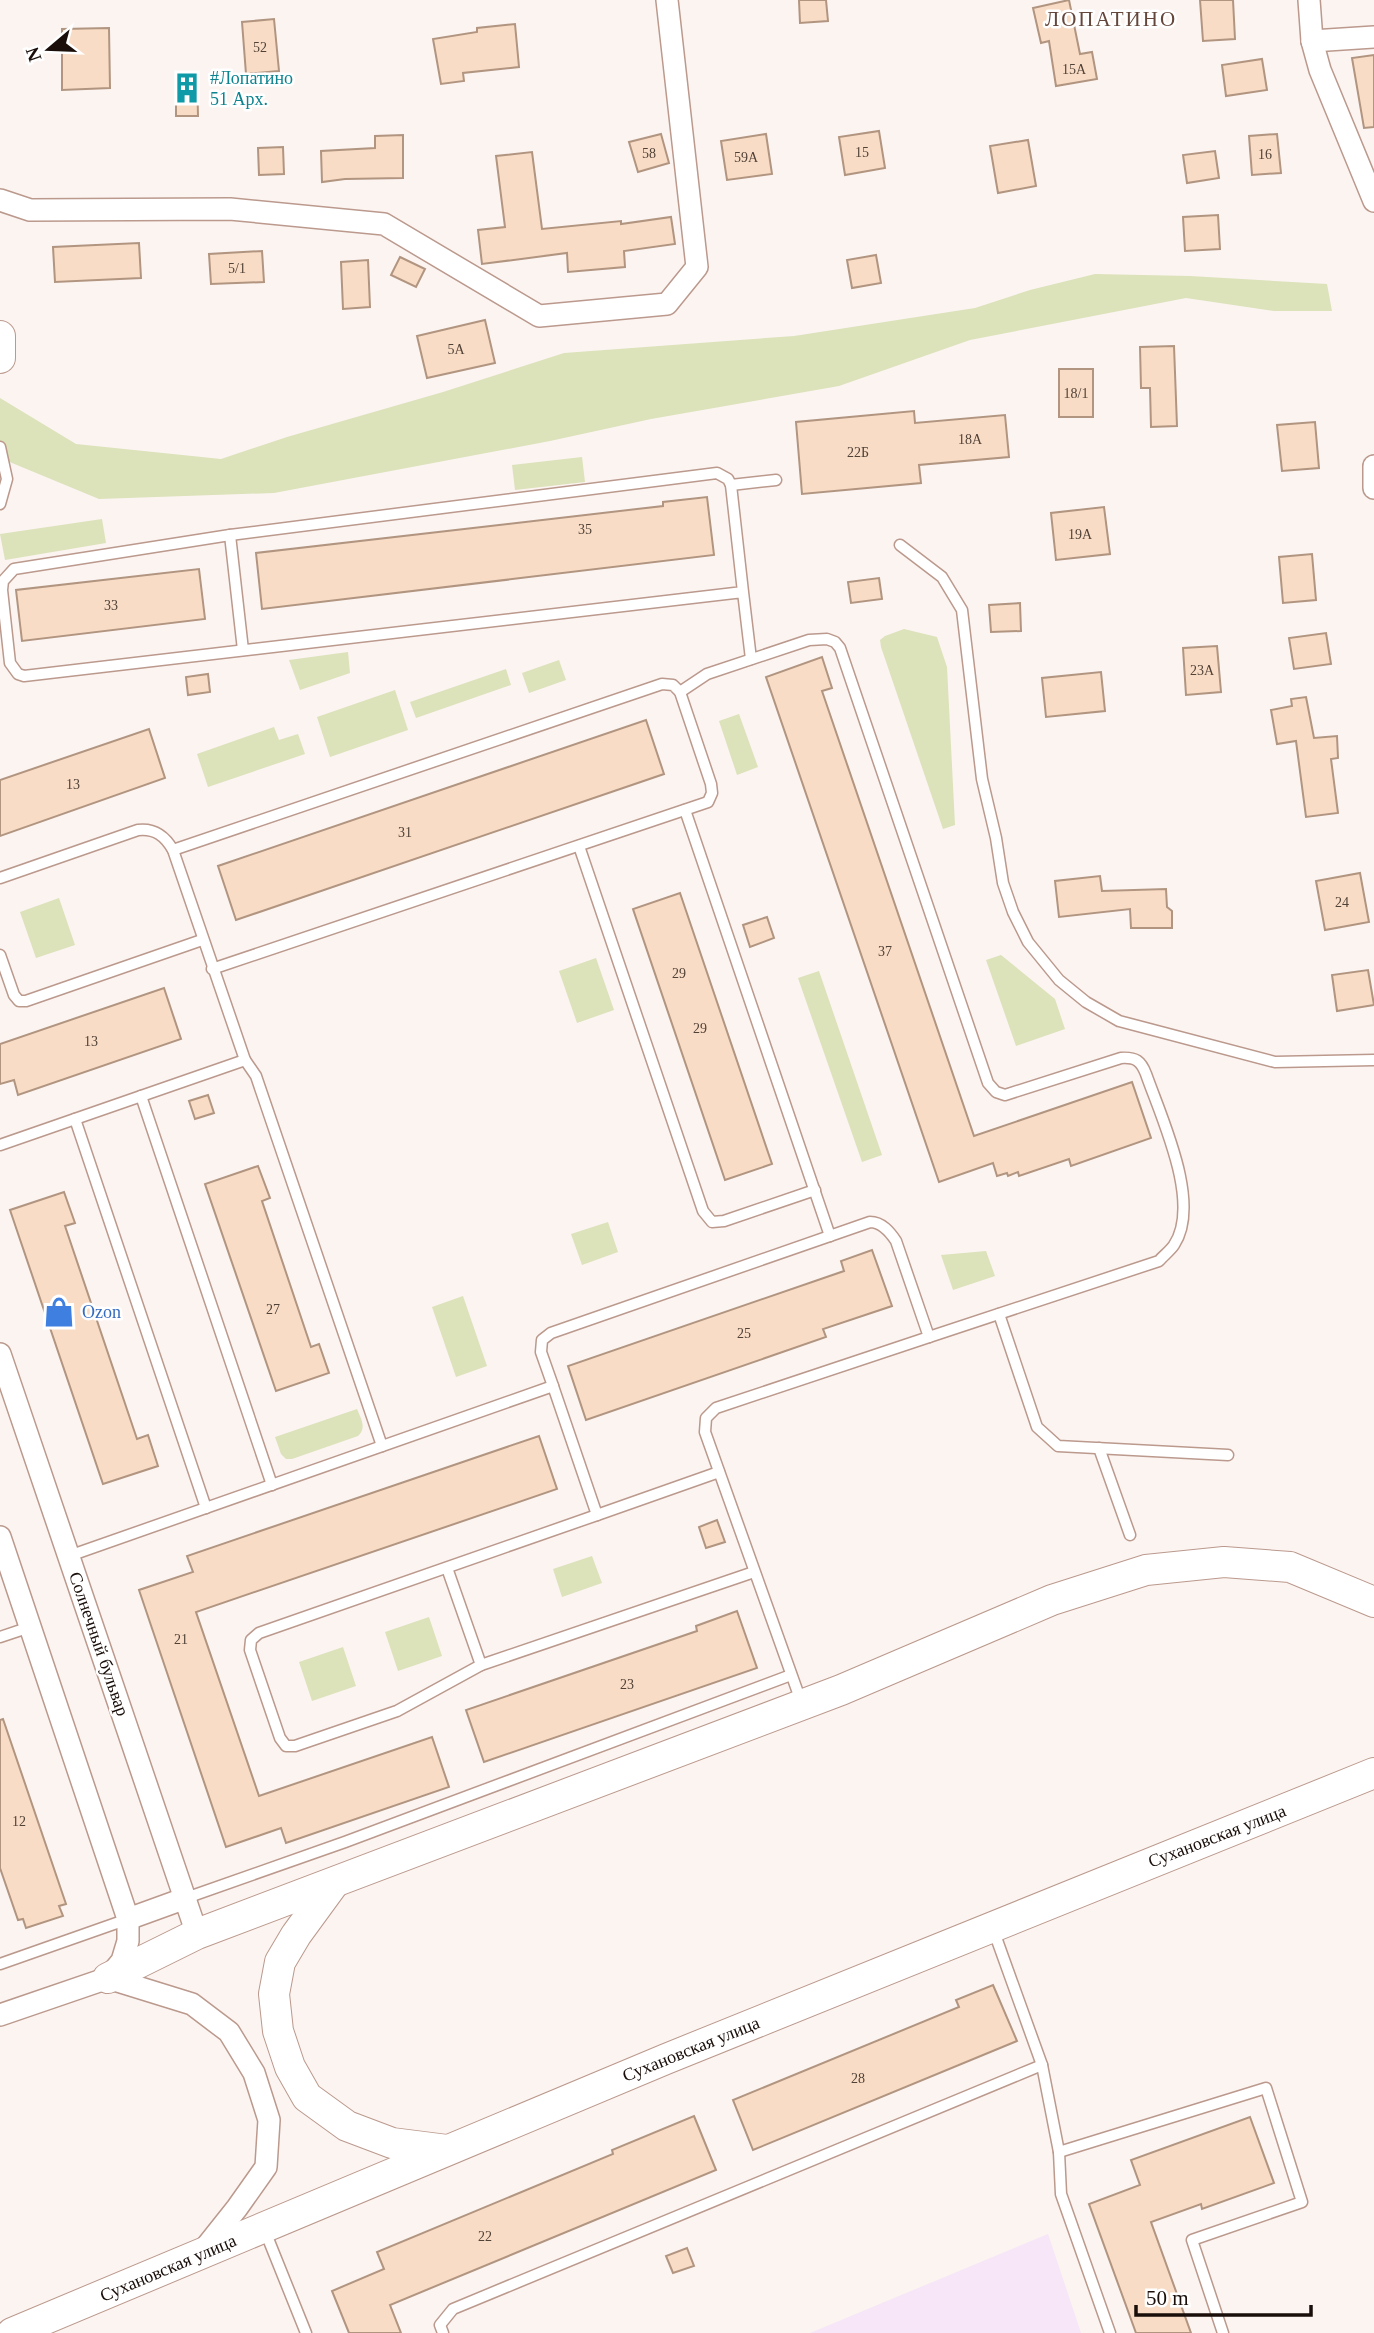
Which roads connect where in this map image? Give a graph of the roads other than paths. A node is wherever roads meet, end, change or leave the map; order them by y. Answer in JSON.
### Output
{"nodes":[{"id":1,"x":667,"y":0,"type":"edge"},
{"id":2,"x":1309,"y":0,"type":"edge"},
{"id":3,"x":1374,"y":37,"type":"edge"},
{"id":4,"x":1312,"y":41,"type":"junction"},
{"id":5,"x":0,"y":200,"type":"edge"},
{"id":6,"x":1374,"y":201,"type":"edge"},
{"id":7,"x":0,"y":335,"type":"edge"},
{"id":8,"x":0,"y":358,"type":"edge"},
{"id":9,"x":0,"y":447,"type":"edge"},
{"id":10,"x":1374,"y":466,"type":"edge"},
{"id":11,"x":776,"y":481,"type":"dead end"},
{"id":12,"x":731,"y":485,"type":"junction"},
{"id":13,"x":1374,"y":488,"type":"edge"},
{"id":14,"x":0,"y":504,"type":"edge"},
{"id":15,"x":230,"y":536,"type":"junction"},
{"id":16,"x":900,"y":545,"type":"dead end"},
{"id":17,"x":0,"y":564,"type":"edge"},
{"id":18,"x":14,"y":569,"type":"junction"},
{"id":19,"x":743,"y":592,"type":"junction"},
{"id":20,"x":243,"y":650,"type":"junction"},
{"id":21,"x":751,"y":659,"type":"junction"},
{"id":22,"x":680,"y":692,"type":"junction"},
{"id":23,"x":685,"y":810,"type":"junction"},
{"id":24,"x":579,"y":846,"type":"junction"},
{"id":25,"x":173,"y":850,"type":"junction"},
{"id":26,"x":0,"y":878,"type":"edge"},
{"id":27,"x":202,"y":940,"type":"junction"},
{"id":28,"x":0,"y":954,"type":"edge"},
{"id":29,"x":212,"y":969,"type":"junction"},
{"id":30,"x":245,"y":1060,"type":"junction"},
{"id":31,"x":1374,"y":1060,"type":"edge"},
{"id":32,"x":141,"y":1096,"type":"junction"},
{"id":33,"x":75,"y":1119,"type":"junction"},
{"id":34,"x":0,"y":1145,"type":"edge"},
{"id":35,"x":815,"y":1190,"type":"junction"},
{"id":36,"x":830,"y":1236,"type":"junction"},
{"id":37,"x":999,"y":1314,"type":"junction"},
{"id":38,"x":929,"y":1337,"type":"junction"},
{"id":39,"x":0,"y":1354,"type":"edge"},
{"id":40,"x":553,"y":1386,"type":"junction"},
{"id":41,"x":6,"y":1393,"type":"edge"},
{"id":42,"x":382,"y":1446,"type":"junction"},
{"id":43,"x":1099,"y":1448,"type":"junction"},
{"id":44,"x":1227,"y":1455,"type":"dead end"},
{"id":45,"x":719,"y":1472,"type":"junction"},
{"id":46,"x":271,"y":1485,"type":"junction"},
{"id":47,"x":206,"y":1508,"type":"junction"},
{"id":48,"x":597,"y":1515,"type":"junction"},
{"id":49,"x":1130,"y":1535,"type":"dead end"},
{"id":50,"x":0,"y":1537,"type":"edge"},
{"id":51,"x":69,"y":1556,"type":"junction"},
{"id":52,"x":447,"y":1568,"type":"junction"},
{"id":53,"x":754,"y":1572,"type":"junction"},
{"id":54,"x":1374,"y":1602,"type":"edge"},
{"id":55,"x":30,"y":1627,"type":"junction"},
{"id":56,"x":0,"y":1637,"type":"edge"},
{"id":57,"x":481,"y":1665,"type":"junction"},
{"id":58,"x":791,"y":1675,"type":"junction"},
{"id":59,"x":802,"y":1704,"type":"junction"},
{"id":60,"x":1374,"y":1773,"type":"edge"},
{"id":61,"x":334,"y":1883,"type":"junction"},
{"id":62,"x":186,"y":1899,"type":"junction"},
{"id":63,"x":128,"y":1919,"type":"junction"},
{"id":64,"x":992,"y":1926,"type":"junction"},
{"id":65,"x":197,"y":1934,"type":"junction"},
{"id":66,"x":0,"y":1964,"type":"edge"},
{"id":67,"x":108,"y":1978,"type":"junction"},
{"id":68,"x":0,"y":2015,"type":"edge"},
{"id":69,"x":1042,"y":2065,"type":"junction"},
{"id":70,"x":449,"y":2151,"type":"junction"},
{"id":71,"x":1059,"y":2152,"type":"junction"},
{"id":72,"x":264,"y":2228,"type":"junction"},
{"id":73,"x":201,"y":2253,"type":"junction"},
{"id":74,"x":12,"y":2333,"type":"edge"},
{"id":75,"x":306,"y":2333,"type":"edge"},
{"id":76,"x":443,"y":2333,"type":"edge"},
{"id":77,"x":1110,"y":2333,"type":"edge"},
{"id":78,"x":1223,"y":2333,"type":"edge"}],
"edges":[{"from":1,"to":5,"type":"street"},
{"from":2,"to":4,"type":"street"},
{"from":3,"to":4,"type":"street"},
{"from":4,"to":6,"type":"street"},
{"from":7,"to":8,"type":"street"},
{"from":9,"to":14,"type":"lane"},
{"from":10,"to":13,"type":"street"},
{"from":11,"to":12,"type":"lane"},
{"from":12,"to":15,"type":"lane"},
{"from":12,"to":19,"type":"lane"},
{"from":15,"to":18,"type":"lane"},
{"from":15,"to":20,"type":"lane"},
{"from":16,"to":31,"type":"lane"},
{"from":17,"to":18,"type":"lane"},
{"from":18,"to":20,"type":"lane"},
{"from":19,"to":20,"type":"lane"},
{"from":19,"to":21,"type":"lane"},
{"from":21,"to":22,"type":"lane"},
{"from":21,"to":37,"type":"lane"},
{"from":22,"to":23,"type":"lane"},
{"from":22,"to":25,"type":"lane"},
{"from":23,"to":24,"type":"lane"},
{"from":23,"to":35,"type":"lane"},
{"from":24,"to":29,"type":"lane"},
{"from":24,"to":35,"type":"lane"},
{"from":25,"to":26,"type":"lane"},
{"from":25,"to":27,"type":"lane"},
{"from":27,"to":28,"type":"lane"},
{"from":27,"to":29,"type":"lane"},
{"from":29,"to":30,"type":"lane"},
{"from":30,"to":32,"type":"lane"},
{"from":30,"to":42,"type":"lane"},
{"from":32,"to":33,"type":"lane"},
{"from":32,"to":46,"type":"lane"},
{"from":33,"to":34,"type":"lane"},
{"from":33,"to":47,"type":"lane"},
{"from":35,"to":36,"type":"lane"},
{"from":36,"to":38,"type":"lane"},
{"from":36,"to":40,"type":"lane"},
{"from":37,"to":38,"type":"lane"},
{"from":37,"to":43,"type":"lane"},
{"from":38,"to":45,"type":"lane"},
{"from":39,"to":41,"type":"street","name":"Солнечный бульвар"},
{"from":40,"to":42,"type":"lane"},
{"from":40,"to":48,"type":"lane"},
{"from":41,"to":51,"type":"street","name":"Солнечный бульвар"},
{"from":42,"to":46,"type":"lane"},
{"from":43,"to":44,"type":"lane"},
{"from":43,"to":49,"type":"lane"},
{"from":45,"to":48,"type":"lane"},
{"from":45,"to":53,"type":"lane"},
{"from":46,"to":47,"type":"lane"},
{"from":47,"to":51,"type":"lane"},
{"from":48,"to":52,"type":"lane"},
{"from":50,"to":55,"type":"street"},
{"from":51,"to":62,"type":"street","name":"Солнечный бульвар"},
{"from":52,"to":57,"type":"lane"},
{"from":52,"to":57,"type":"lane"},
{"from":53,"to":57,"type":"lane"},
{"from":53,"to":58,"type":"lane"},
{"from":54,"to":59,"type":"street"},
{"from":55,"to":56,"type":"lane"},
{"from":55,"to":63,"type":"street"},
{"from":58,"to":59,"type":"lane"},
{"from":58,"to":62,"type":"lane"},
{"from":59,"to":61,"type":"street"},
{"from":60,"to":64,"type":"street","name":"Сухановская улица"},
{"from":61,"to":65,"type":"street"},
{"from":61,"to":70,"type":"street"},
{"from":62,"to":63,"type":"street"},
{"from":62,"to":65,"type":"street","name":"Солнечный бульвар"},
{"from":63,"to":66,"type":"lane"},
{"from":63,"to":67,"type":"street"},
{"from":64,"to":69,"type":"lane"},
{"from":64,"to":70,"type":"street","name":"Сухановская улица"},
{"from":65,"to":67,"type":"street"},
{"from":67,"to":68,"type":"street"},
{"from":67,"to":73,"type":"street"},
{"from":69,"to":71,"type":"lane"},
{"from":69,"to":76,"type":"lane"},
{"from":70,"to":72,"type":"street","name":"Сухановская улица"},
{"from":71,"to":77,"type":"lane"},
{"from":71,"to":78,"type":"lane"},
{"from":72,"to":73,"type":"street","name":"Сухановская улица"},
{"from":72,"to":75,"type":"lane"},
{"from":73,"to":74,"type":"street","name":"Сухановская улица"}]}
